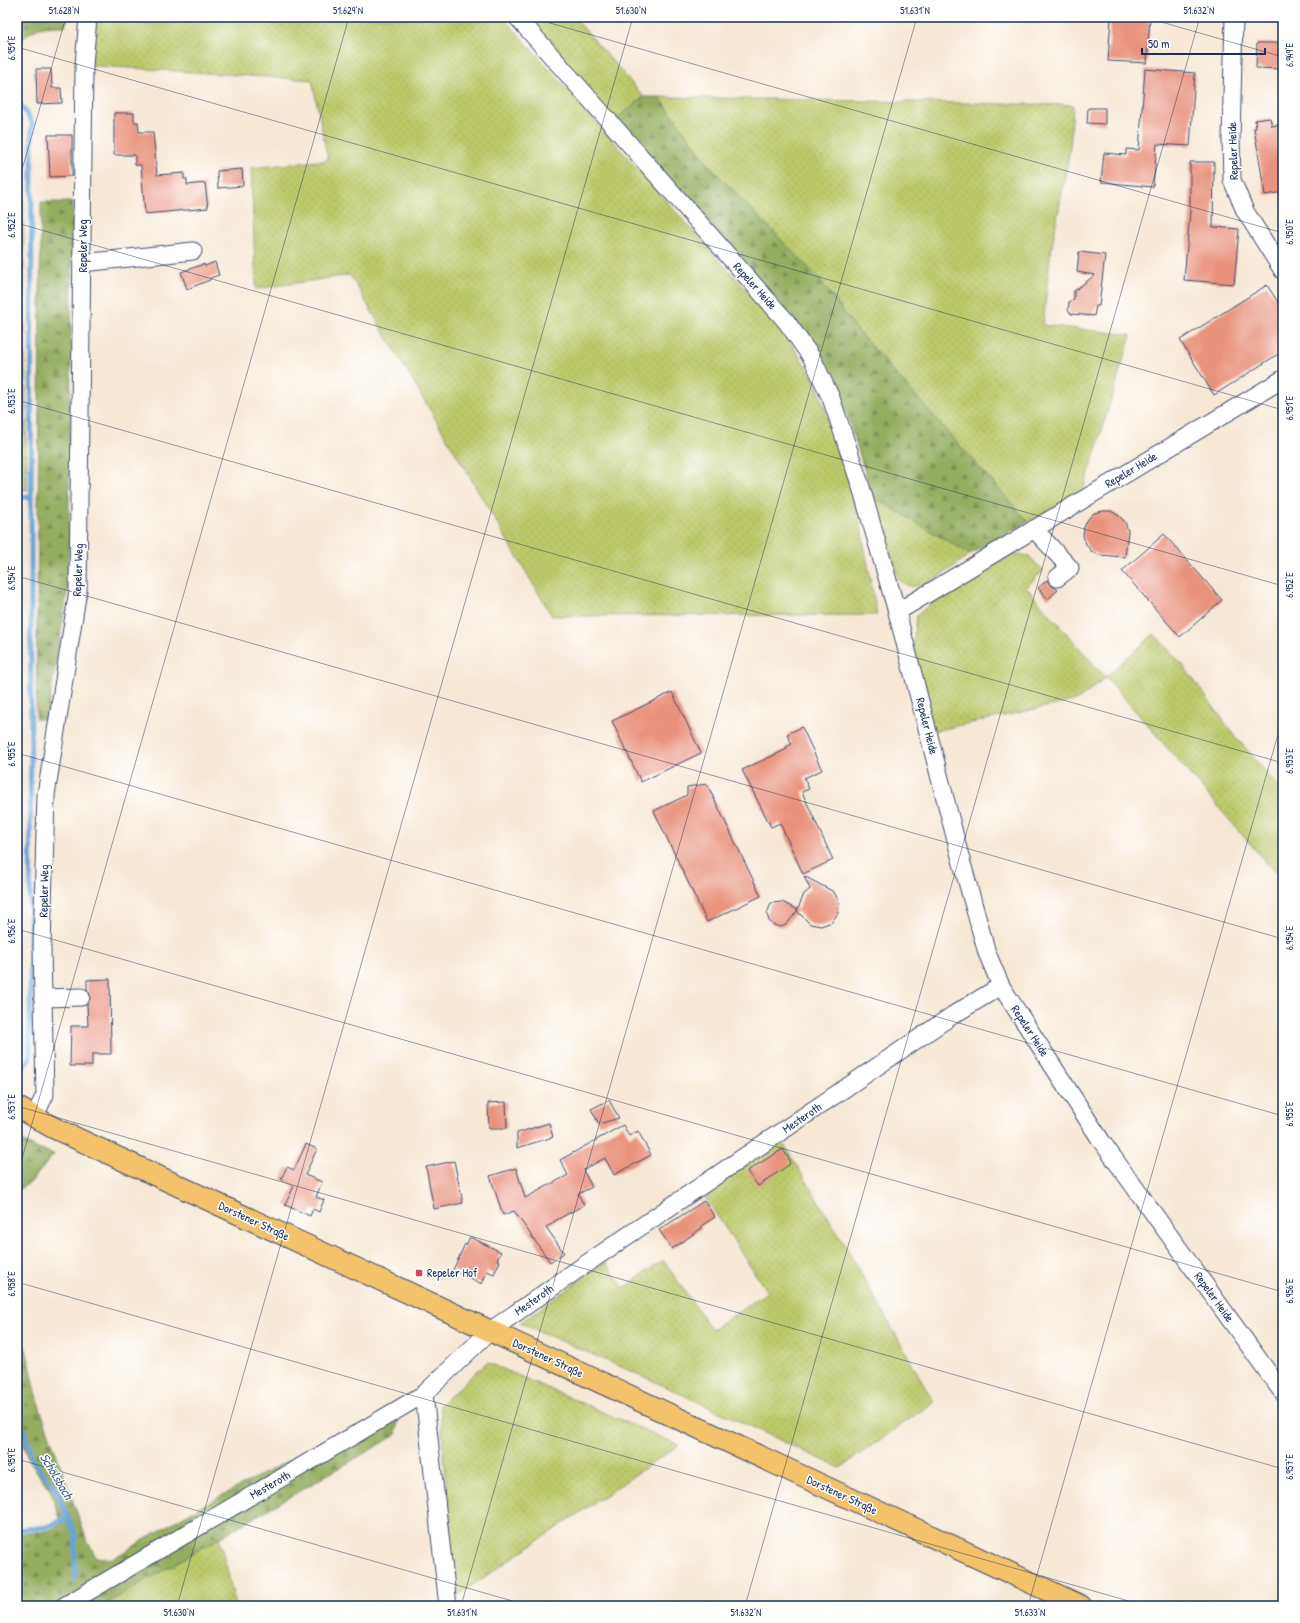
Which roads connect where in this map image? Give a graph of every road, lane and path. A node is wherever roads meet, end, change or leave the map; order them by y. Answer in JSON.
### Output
{"nodes":[{"id":1,"x":88,"y":17,"type":"edge"},
{"id":2,"x":517,"y":17,"type":"edge"},
{"id":3,"x":1234,"y":17,"type":"edge"},
{"id":4,"x":193,"y":251,"type":"dead end"},
{"id":5,"x":83,"y":263,"type":"junction"},
{"id":6,"x":1283,"y":271,"type":"edge"},
{"id":7,"x":1283,"y":379,"type":"edge"},
{"id":8,"x":1034,"y":529,"type":"junction"},
{"id":9,"x":1057,"y":578,"type":"dead end"},
{"id":10,"x":897,"y":612,"type":"junction"},
{"id":11,"x":1001,"y":986,"type":"junction"},
{"id":12,"x":82,"y":997,"type":"dead end"},
{"id":13,"x":43,"y":998,"type":"junction"},
{"id":14,"x":26,"y":1112,"type":"edge"},
{"id":15,"x":490,"y":1332,"type":"junction"},
{"id":16,"x":1283,"y":1393,"type":"edge"},
{"id":17,"x":424,"y":1394,"type":"junction"},
{"id":18,"x":64,"y":1606,"type":"edge"},
{"id":19,"x":448,"y":1606,"type":"edge"},
{"id":20,"x":1080,"y":1606,"type":"edge"}],
"edges":[{"from":1,"to":5,"type":"street","name":"Repeler Weg"},
{"from":2,"to":10,"type":"street","name":"Repeler Heide"},
{"from":3,"to":6,"type":"street","name":"Repeler Heide"},
{"from":4,"to":5,"type":"street"},
{"from":5,"to":13,"type":"street","name":"Repeler Weg"},
{"from":7,"to":8,"type":"street","name":"Repeler Heide"},
{"from":8,"to":9,"type":"street"},
{"from":8,"to":10,"type":"street","name":"Repeler Heide"},
{"from":10,"to":11,"type":"street","name":"Repeler Heide"},
{"from":11,"to":15,"type":"street","name":"Mesteroth"},
{"from":11,"to":16,"type":"street","name":"Repeler Heide"},
{"from":12,"to":13,"type":"street"},
{"from":13,"to":14,"type":"street","name":"Repeler Weg"},
{"from":14,"to":15,"type":"main road","name":"Dorstener Straße"},
{"from":15,"to":17,"type":"street","name":"Mesteroth"},
{"from":15,"to":20,"type":"main road","name":"Dorstener Straße"},
{"from":17,"to":18,"type":"street","name":"Mesteroth"},
{"from":17,"to":19,"type":"street"}]}
